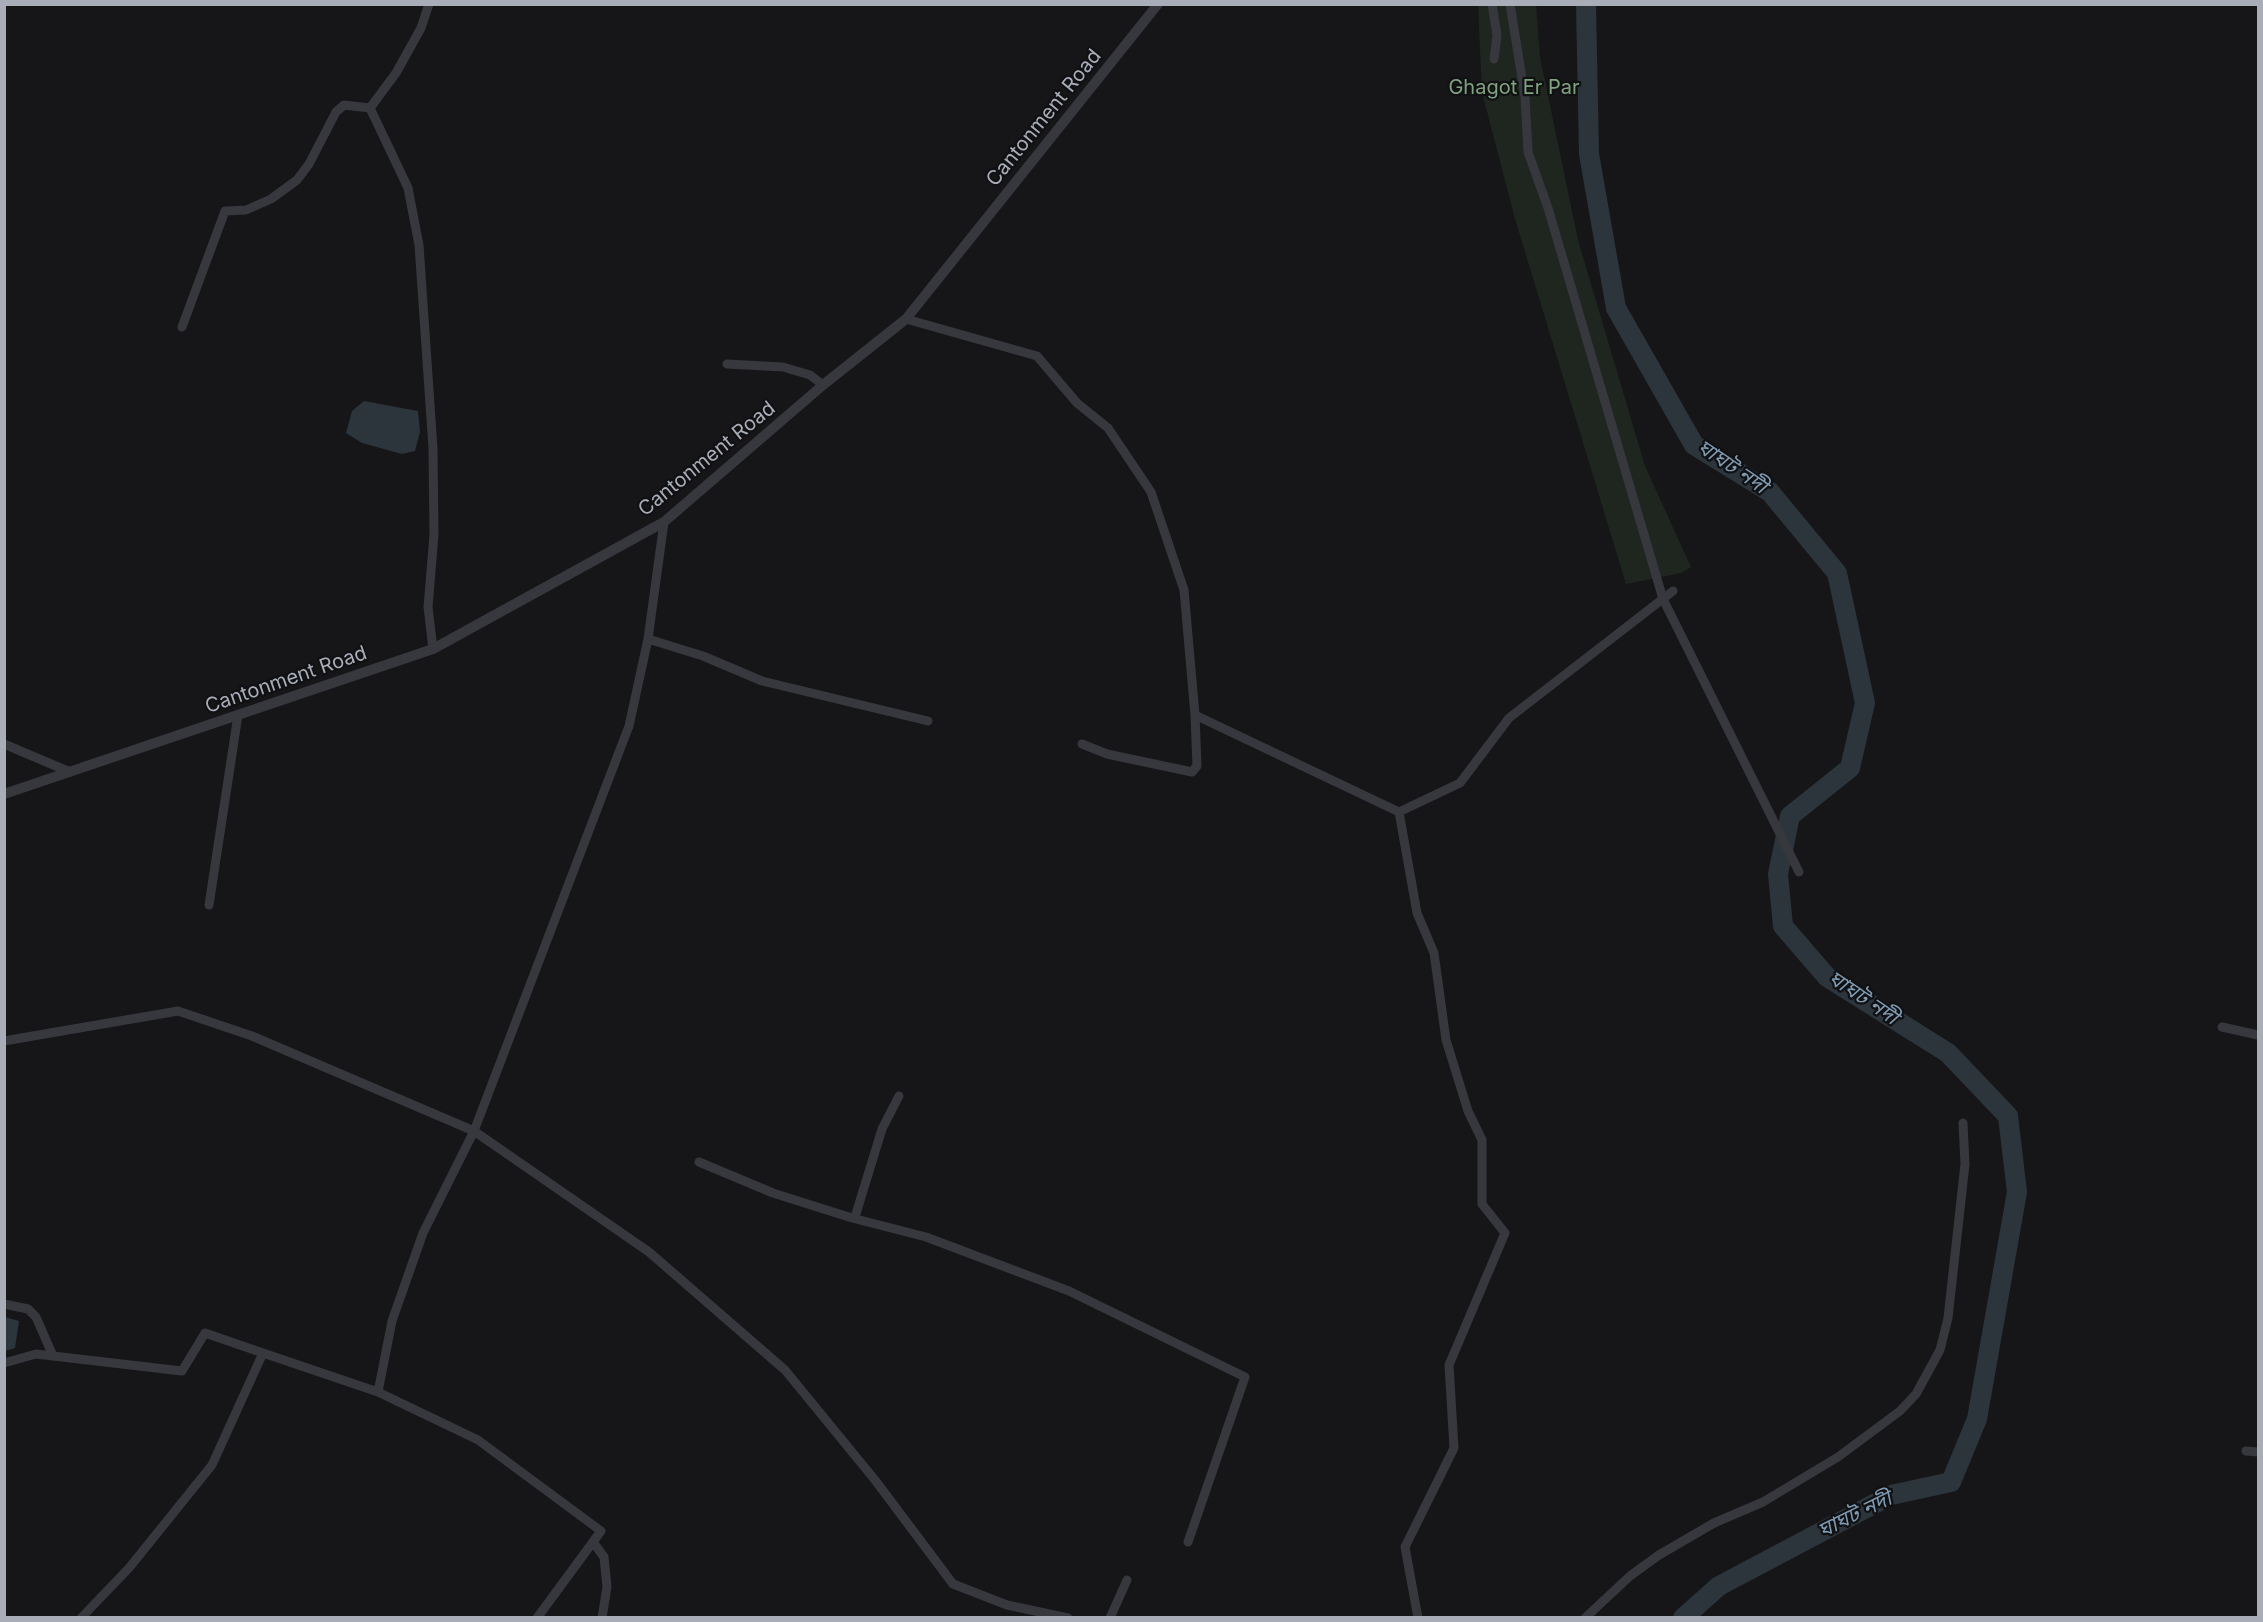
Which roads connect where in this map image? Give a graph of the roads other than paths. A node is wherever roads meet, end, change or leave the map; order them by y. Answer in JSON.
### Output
{"nodes":[{"id":1,"x":429,"y":4,"type":"edge"},
{"id":2,"x":1158,"y":4,"type":"edge"},
{"id":3,"x":1492,"y":4,"type":"edge"},
{"id":4,"x":1510,"y":4,"type":"edge"},
{"id":5,"x":1494,"y":59,"type":"dead end"},
{"id":6,"x":370,"y":108,"type":"junction"},
{"id":7,"x":906,"y":319,"type":"junction"},
{"id":8,"x":182,"y":327,"type":"dead end"},
{"id":9,"x":727,"y":363,"type":"dead end"},
{"id":10,"x":823,"y":385,"type":"junction"},
{"id":11,"x":664,"y":522,"type":"junction"},
{"id":12,"x":1673,"y":591,"type":"dead end"},
{"id":13,"x":1662,"y":599,"type":"junction"},
{"id":14,"x":648,"y":639,"type":"junction"},
{"id":15,"x":433,"y":649,"type":"junction"},
{"id":16,"x":238,"y":715,"type":"junction"},
{"id":17,"x":1195,"y":715,"type":"junction"},
{"id":18,"x":928,"y":720,"type":"dead end"},
{"id":19,"x":4,"y":744,"type":"edge"},
{"id":20,"x":1083,"y":744,"type":"dead end"},
{"id":21,"x":70,"y":772,"type":"junction"},
{"id":22,"x":4,"y":794,"type":"edge"},
{"id":23,"x":1399,"y":812,"type":"junction"},
{"id":24,"x":1799,"y":872,"type":"dead end"},
{"id":25,"x":209,"y":905,"type":"dead end"},
{"id":26,"x":2222,"y":1028,"type":"dead end"},
{"id":27,"x":2259,"y":1035,"type":"edge"},
{"id":28,"x":4,"y":1041,"type":"edge"},
{"id":29,"x":899,"y":1096,"type":"dead end"},
{"id":30,"x":1963,"y":1123,"type":"dead end"},
{"id":31,"x":474,"y":1131,"type":"junction"},
{"id":32,"x":699,"y":1162,"type":"dead end"},
{"id":33,"x":855,"y":1217,"type":"junction"},
{"id":34,"x":4,"y":1304,"type":"edge"},
{"id":35,"x":263,"y":1353,"type":"junction"},
{"id":36,"x":53,"y":1356,"type":"junction"},
{"id":37,"x":4,"y":1363,"type":"edge"},
{"id":38,"x":378,"y":1392,"type":"junction"},
{"id":39,"x":2246,"y":1451,"type":"dead end"},
{"id":40,"x":2259,"y":1452,"type":"edge"},
{"id":41,"x":593,"y":1542,"type":"junction"},
{"id":42,"x":1188,"y":1542,"type":"dead end"},
{"id":43,"x":1127,"y":1580,"type":"dead end"},
{"id":44,"x":81,"y":1617,"type":"edge"},
{"id":45,"x":537,"y":1617,"type":"edge"},
{"id":46,"x":602,"y":1617,"type":"edge"},
{"id":47,"x":1068,"y":1617,"type":"edge"},
{"id":48,"x":1110,"y":1617,"type":"edge"},
{"id":49,"x":1418,"y":1617,"type":"edge"},
{"id":50,"x":1585,"y":1617,"type":"edge"}],
"edges":[{"from":1,"to":6,"type":"street"},
{"from":2,"to":7,"type":"street","name":"Cantonment Road"},
{"from":3,"to":5,"type":"street"},
{"from":4,"to":13,"type":"street"},
{"from":6,"to":8,"type":"street"},
{"from":6,"to":15,"type":"street"},
{"from":7,"to":10,"type":"street","name":"Cantonment Road"},
{"from":7,"to":17,"type":"street"},
{"from":9,"to":10,"type":"street"},
{"from":10,"to":11,"type":"street","name":"Cantonment Road"},
{"from":11,"to":14,"type":"street"},
{"from":11,"to":15,"type":"street","name":"Cantonment Road"},
{"from":12,"to":13,"type":"street"},
{"from":13,"to":23,"type":"street"},
{"from":13,"to":24,"type":"street"},
{"from":14,"to":18,"type":"street"},
{"from":14,"to":31,"type":"street"},
{"from":15,"to":16,"type":"street","name":"Cantonment Road"},
{"from":16,"to":21,"type":"street","name":"Cantonment Road"},
{"from":16,"to":25,"type":"street"},
{"from":17,"to":20,"type":"street"},
{"from":17,"to":23,"type":"street"},
{"from":19,"to":21,"type":"street"},
{"from":21,"to":22,"type":"street","name":"Cantonment Road"},
{"from":23,"to":49,"type":"street"},
{"from":26,"to":27,"type":"street"},
{"from":28,"to":31,"type":"street"},
{"from":29,"to":33,"type":"street"},
{"from":30,"to":50,"type":"street"},
{"from":31,"to":38,"type":"street"},
{"from":31,"to":47,"type":"street"},
{"from":32,"to":33,"type":"street"},
{"from":33,"to":42,"type":"street"},
{"from":34,"to":36,"type":"street"},
{"from":35,"to":36,"type":"street"},
{"from":35,"to":38,"type":"street"},
{"from":35,"to":44,"type":"street"},
{"from":36,"to":37,"type":"street"},
{"from":38,"to":41,"type":"street"},
{"from":39,"to":40,"type":"street"},
{"from":41,"to":45,"type":"street"},
{"from":41,"to":46,"type":"street"},
{"from":43,"to":48,"type":"street"}]}
